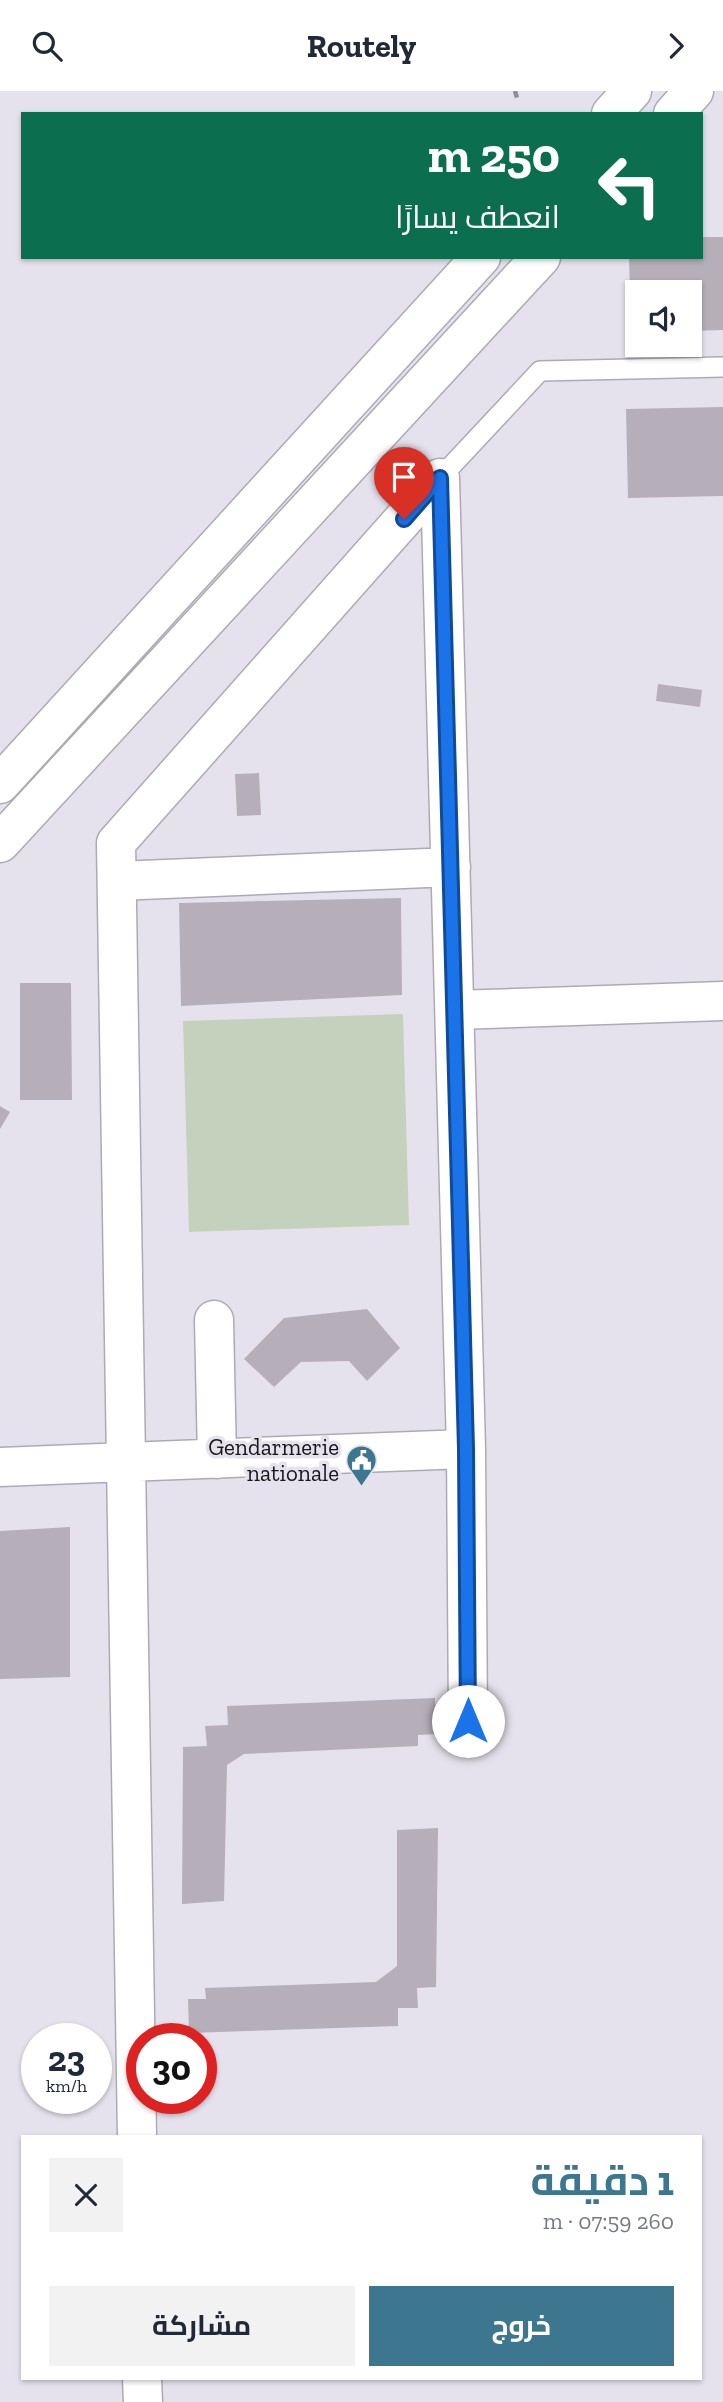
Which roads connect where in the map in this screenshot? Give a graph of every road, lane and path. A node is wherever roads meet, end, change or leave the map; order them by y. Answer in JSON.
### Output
{"nodes":[{"id":1,"x":515,"y":91,"type":"edge"},
{"id":2,"x":632,"y":91,"type":"edge"},
{"id":3,"x":694,"y":91,"type":"edge"},
{"id":4,"x":517,"y":98,"type":"dead end"},
{"id":5,"x":613,"y":112,"type":"edge"},
{"id":6,"x":675,"y":112,"type":"edge"},
{"id":7,"x":479,"y":259,"type":"edge"},
{"id":8,"x":539,"y":259,"type":"edge"},
{"id":9,"x":723,"y":367,"type":"edge"},
{"id":10,"x":440,"y":478,"type":"junction"},
{"id":11,"x":0,"y":784,"type":"edge"},
{"id":12,"x":0,"y":843,"type":"edge"},
{"id":13,"x":451,"y":867,"type":"junction"},
{"id":14,"x":117,"y":881,"type":"junction"},
{"id":15,"x":723,"y":1001,"type":"edge"},
{"id":16,"x":455,"y":1010,"type":"junction"},
{"id":17,"x":214,"y":1320,"type":"dead end"},
{"id":18,"x":466,"y":1449,"type":"junction"},
{"id":19,"x":217,"y":1459,"type":"junction"},
{"id":20,"x":126,"y":1462,"type":"junction"},
{"id":21,"x":0,"y":1467,"type":"edge"},
{"id":22,"x":468,"y":1721,"type":"dead end"},
{"id":23,"x":137,"y":2135,"type":"edge"},
{"id":24,"x":142,"y":2380,"type":"edge"},
{"id":25,"x":143,"y":2402,"type":"edge"}],
"edges":[{"from":1,"to":4,"type":"path"},
{"from":2,"to":5,"type":"street"},
{"from":3,"to":6,"type":"street"},
{"from":7,"to":11,"type":"street"},
{"from":8,"to":12,"type":"street"},
{"from":9,"to":10,"type":"lane"},
{"from":10,"to":13,"type":"street"},
{"from":10,"to":14,"type":"street"},
{"from":13,"to":14,"type":"street"},
{"from":13,"to":16,"type":"street"},
{"from":14,"to":20,"type":"street"},
{"from":15,"to":16,"type":"street"},
{"from":16,"to":18,"type":"street"},
{"from":17,"to":19,"type":"street"},
{"from":18,"to":19,"type":"street"},
{"from":18,"to":22,"type":"street"},
{"from":19,"to":20,"type":"street"},
{"from":20,"to":21,"type":"street"},
{"from":20,"to":23,"type":"street"},
{"from":24,"to":25,"type":"street"}]}
